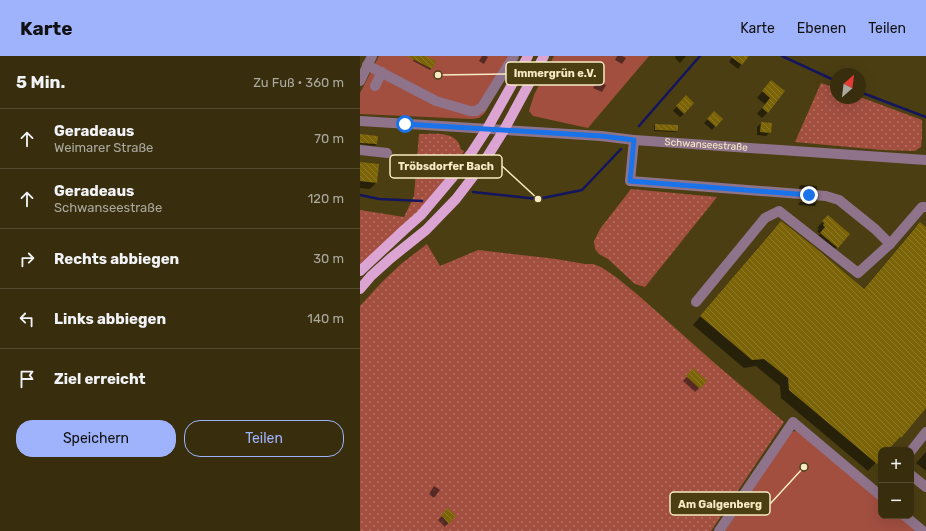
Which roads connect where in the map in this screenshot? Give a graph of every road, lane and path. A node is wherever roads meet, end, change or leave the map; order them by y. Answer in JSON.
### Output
{"nodes":[{"id":1,"x":514,"y":56,"type":"edge"},
{"id":2,"x":528,"y":56,"type":"edge"},
{"id":3,"x":544,"y":56,"type":"edge"},
{"id":4,"x":370,"y":60,"type":"edge"},
{"id":5,"x":382,"y":72,"type":"junction"},
{"id":6,"x":360,"y":81,"type":"edge"},
{"id":7,"x":375,"y":86,"type":"dead end"},
{"id":8,"x":360,"y":121,"type":"edge"},
{"id":9,"x":487,"y":129,"type":"junction"},
{"id":10,"x":504,"y":130,"type":"junction"},
{"id":11,"x":634,"y":140,"type":"junction"},
{"id":12,"x":360,"y":150,"type":"edge"},
{"id":13,"x":387,"y":153,"type":"dead end"},
{"id":14,"x":926,"y":160,"type":"edge"},
{"id":15,"x":926,"y":207,"type":"edge"},
{"id":16,"x":890,"y":244,"type":"junction"},
{"id":17,"x":360,"y":271,"type":"edge"},
{"id":18,"x":360,"y":289,"type":"edge"},
{"id":19,"x":696,"y":302,"type":"dead end"},
{"id":20,"x":926,"y":432,"type":"edge"},
{"id":21,"x":914,"y":447,"type":"edge"},
{"id":22,"x":914,"y":477,"type":"edge"},
{"id":23,"x":926,"y":487,"type":"edge"},
{"id":24,"x":878,"y":493,"type":"edge"},
{"id":25,"x":909,"y":519,"type":"edge"},
{"id":26,"x":719,"y":531,"type":"edge"},
{"id":27,"x":923,"y":531,"type":"edge"}],
"edges":[{"from":1,"to":5,"type":"street"},
{"from":2,"to":9,"type":"main road"},
{"from":3,"to":10,"type":"main road"},
{"from":4,"to":5,"type":"street"},
{"from":4,"to":6,"type":"street"},
{"from":5,"to":7,"type":"street"},
{"from":8,"to":9,"type":"street","name":"Schwanseestraße"},
{"from":9,"to":10,"type":"street","name":"Schwanseestraße"},
{"from":9,"to":17,"type":"main road"},
{"from":10,"to":11,"type":"street","name":"Schwanseestraße"},
{"from":10,"to":18,"type":"main road"},
{"from":11,"to":14,"type":"street","name":"Schwanseestraße"},
{"from":11,"to":16,"type":"street"},
{"from":12,"to":13,"type":"street"},
{"from":15,"to":16,"type":"street"},
{"from":16,"to":19,"type":"street"},
{"from":20,"to":21,"type":"street"},
{"from":22,"to":23,"type":"street"},
{"from":24,"to":26,"type":"street"},
{"from":25,"to":27,"type":"street"}]}
